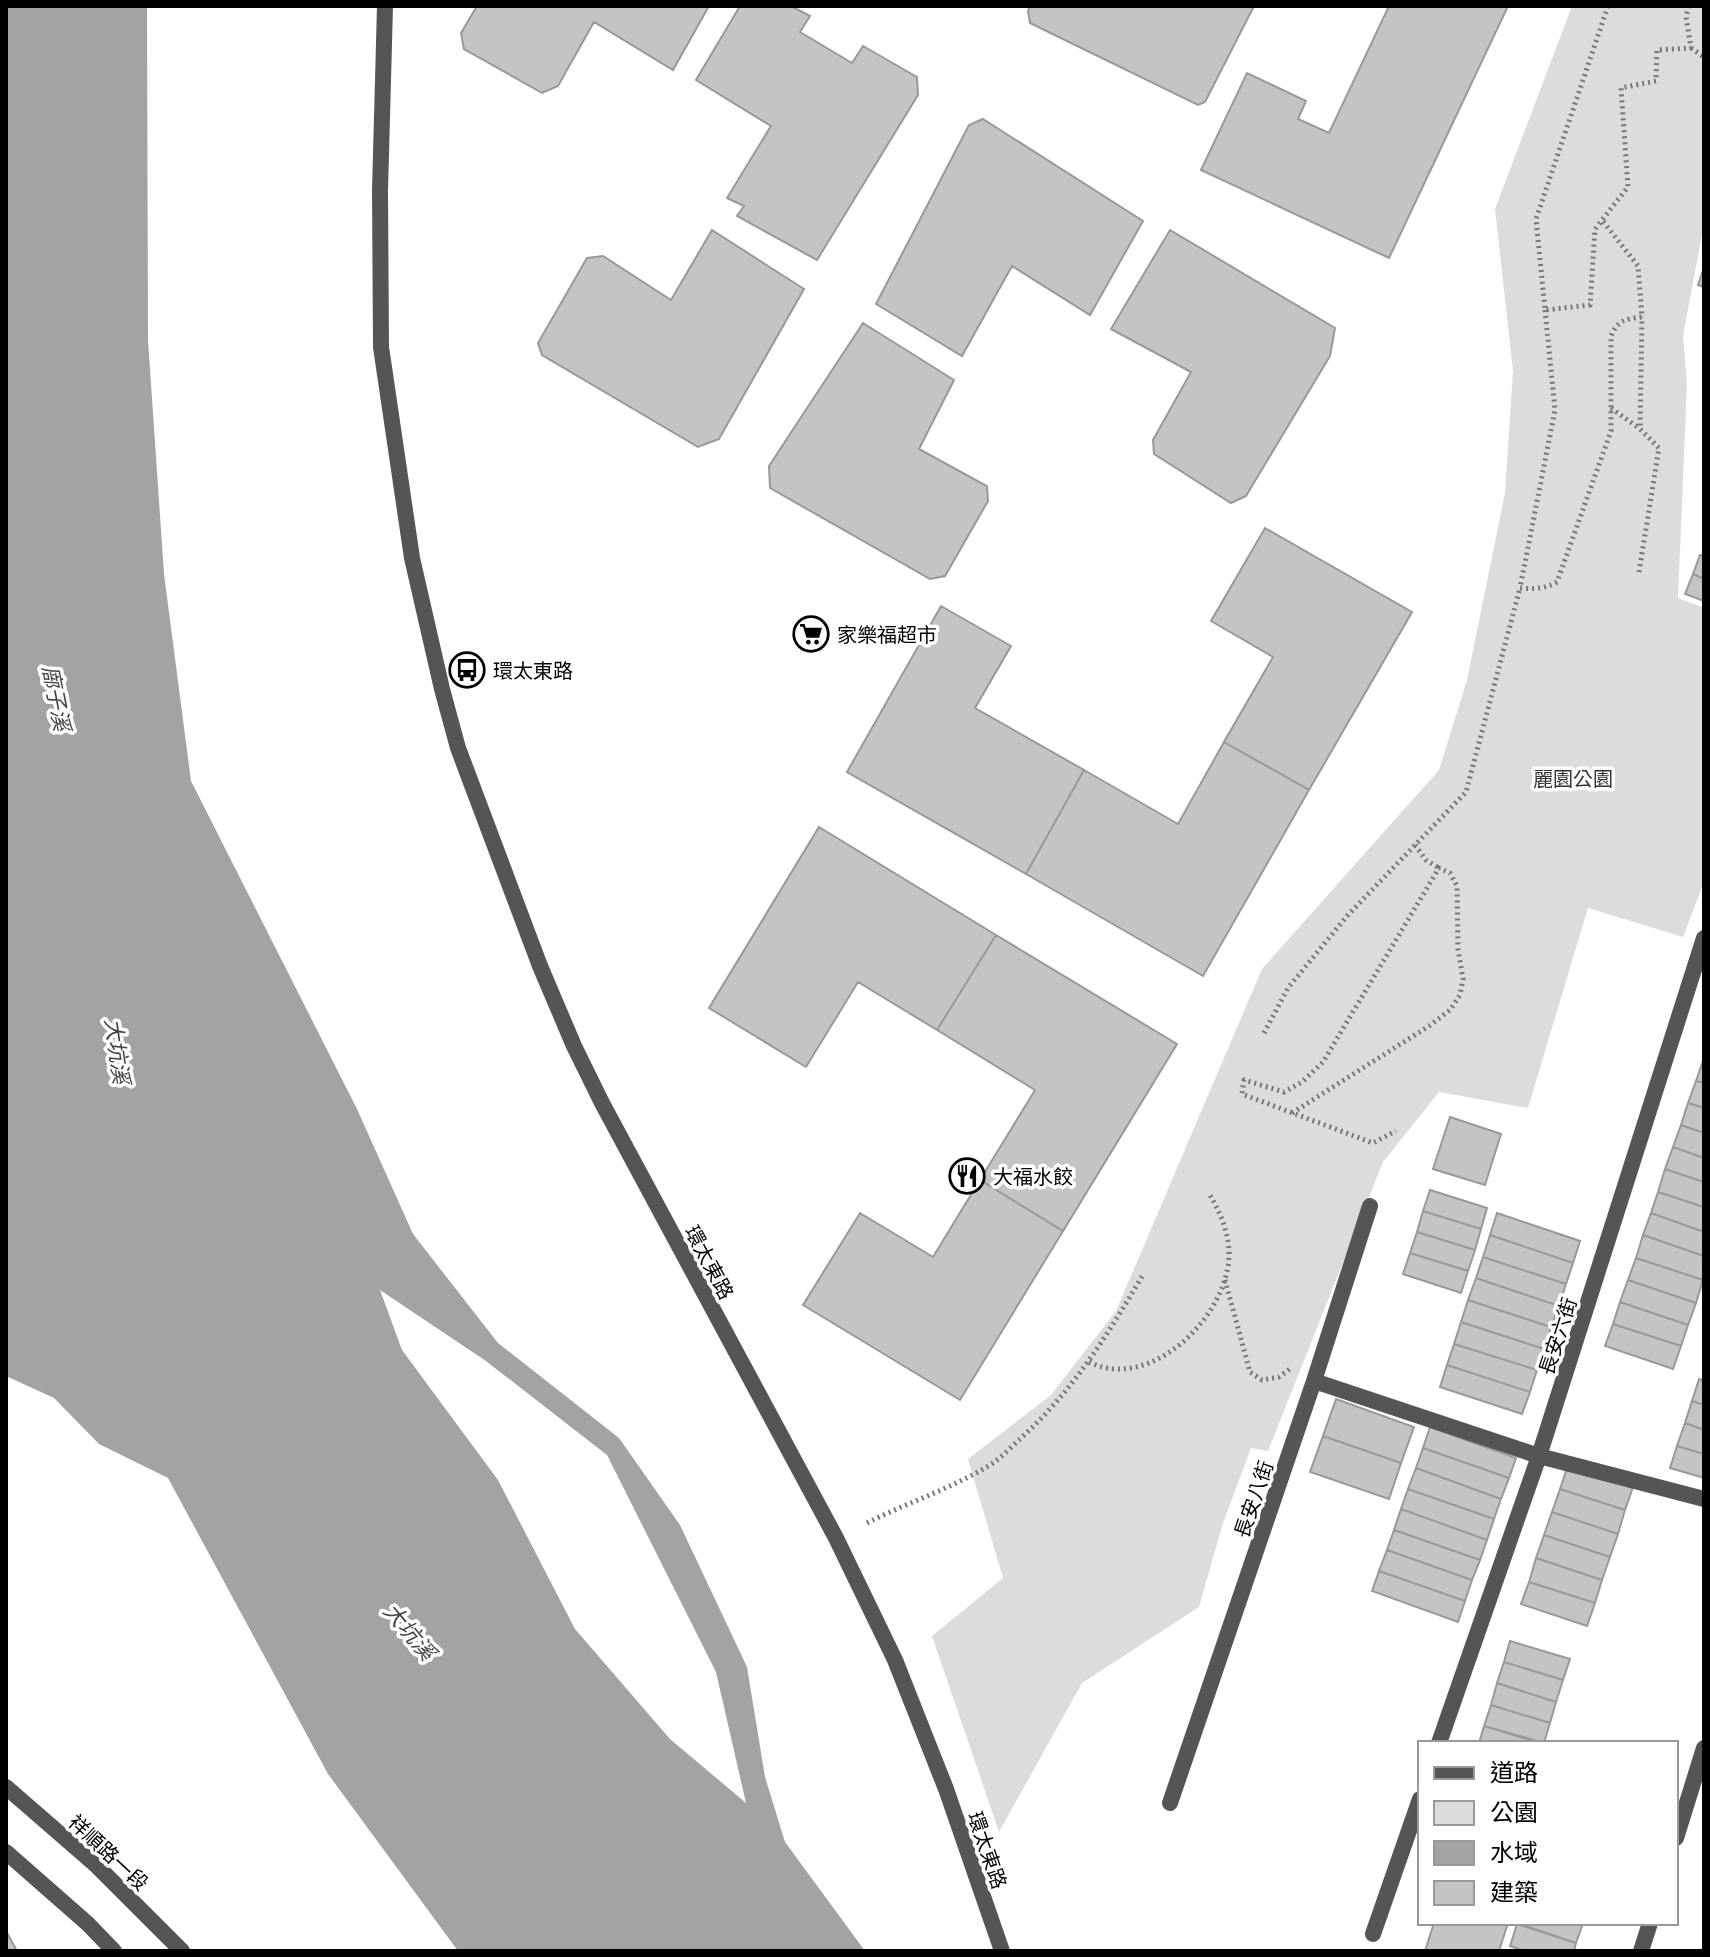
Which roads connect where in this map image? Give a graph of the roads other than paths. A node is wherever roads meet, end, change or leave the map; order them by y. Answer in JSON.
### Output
{"nodes":[{"id":1,"x":385,"y":6,"type":"edge"},
{"id":2,"x":1704,"y":938,"type":"edge"},
{"id":3,"x":1370,"y":1206,"type":"dead end"},
{"id":4,"x":1314,"y":1381,"type":"junction"},
{"id":5,"x":1539,"y":1456,"type":"junction"},
{"id":6,"x":1704,"y":1499,"type":"edge"},
{"id":7,"x":1440,"y":1741,"type":"edge"},
{"id":8,"x":1704,"y":1748,"type":"edge"},
{"id":9,"x":6,"y":1787,"type":"edge"},
{"id":10,"x":1170,"y":1803,"type":"dead end"},
{"id":11,"x":1418,"y":1805,"type":"edge"},
{"id":12,"x":1678,"y":1832,"type":"edge"},
{"id":13,"x":6,"y":1852,"type":"edge"},
{"id":14,"x":1649,"y":1925,"type":"edge"},
{"id":15,"x":1373,"y":1934,"type":"dead end"},
{"id":16,"x":114,"y":1951,"type":"edge"},
{"id":17,"x":182,"y":1951,"type":"edge"},
{"id":18,"x":1002,"y":1951,"type":"edge"},
{"id":19,"x":1641,"y":1951,"type":"edge"}],
"edges":[{"from":1,"to":18,"type":"street","name":"環太東路"},
{"from":2,"to":5,"type":"street","name":"長安六街"},
{"from":3,"to":4,"type":"street","name":"長安八街"},
{"from":4,"to":5,"type":"street"},
{"from":4,"to":10,"type":"street","name":"長安八街"},
{"from":5,"to":6,"type":"street"},
{"from":5,"to":7,"type":"street","name":"長安六街"},
{"from":8,"to":12,"type":"street"},
{"from":9,"to":17,"type":"street","name":"祥順路一段"},
{"from":11,"to":15,"type":"street"},
{"from":13,"to":16,"type":"street"},
{"from":14,"to":19,"type":"street"}]}
